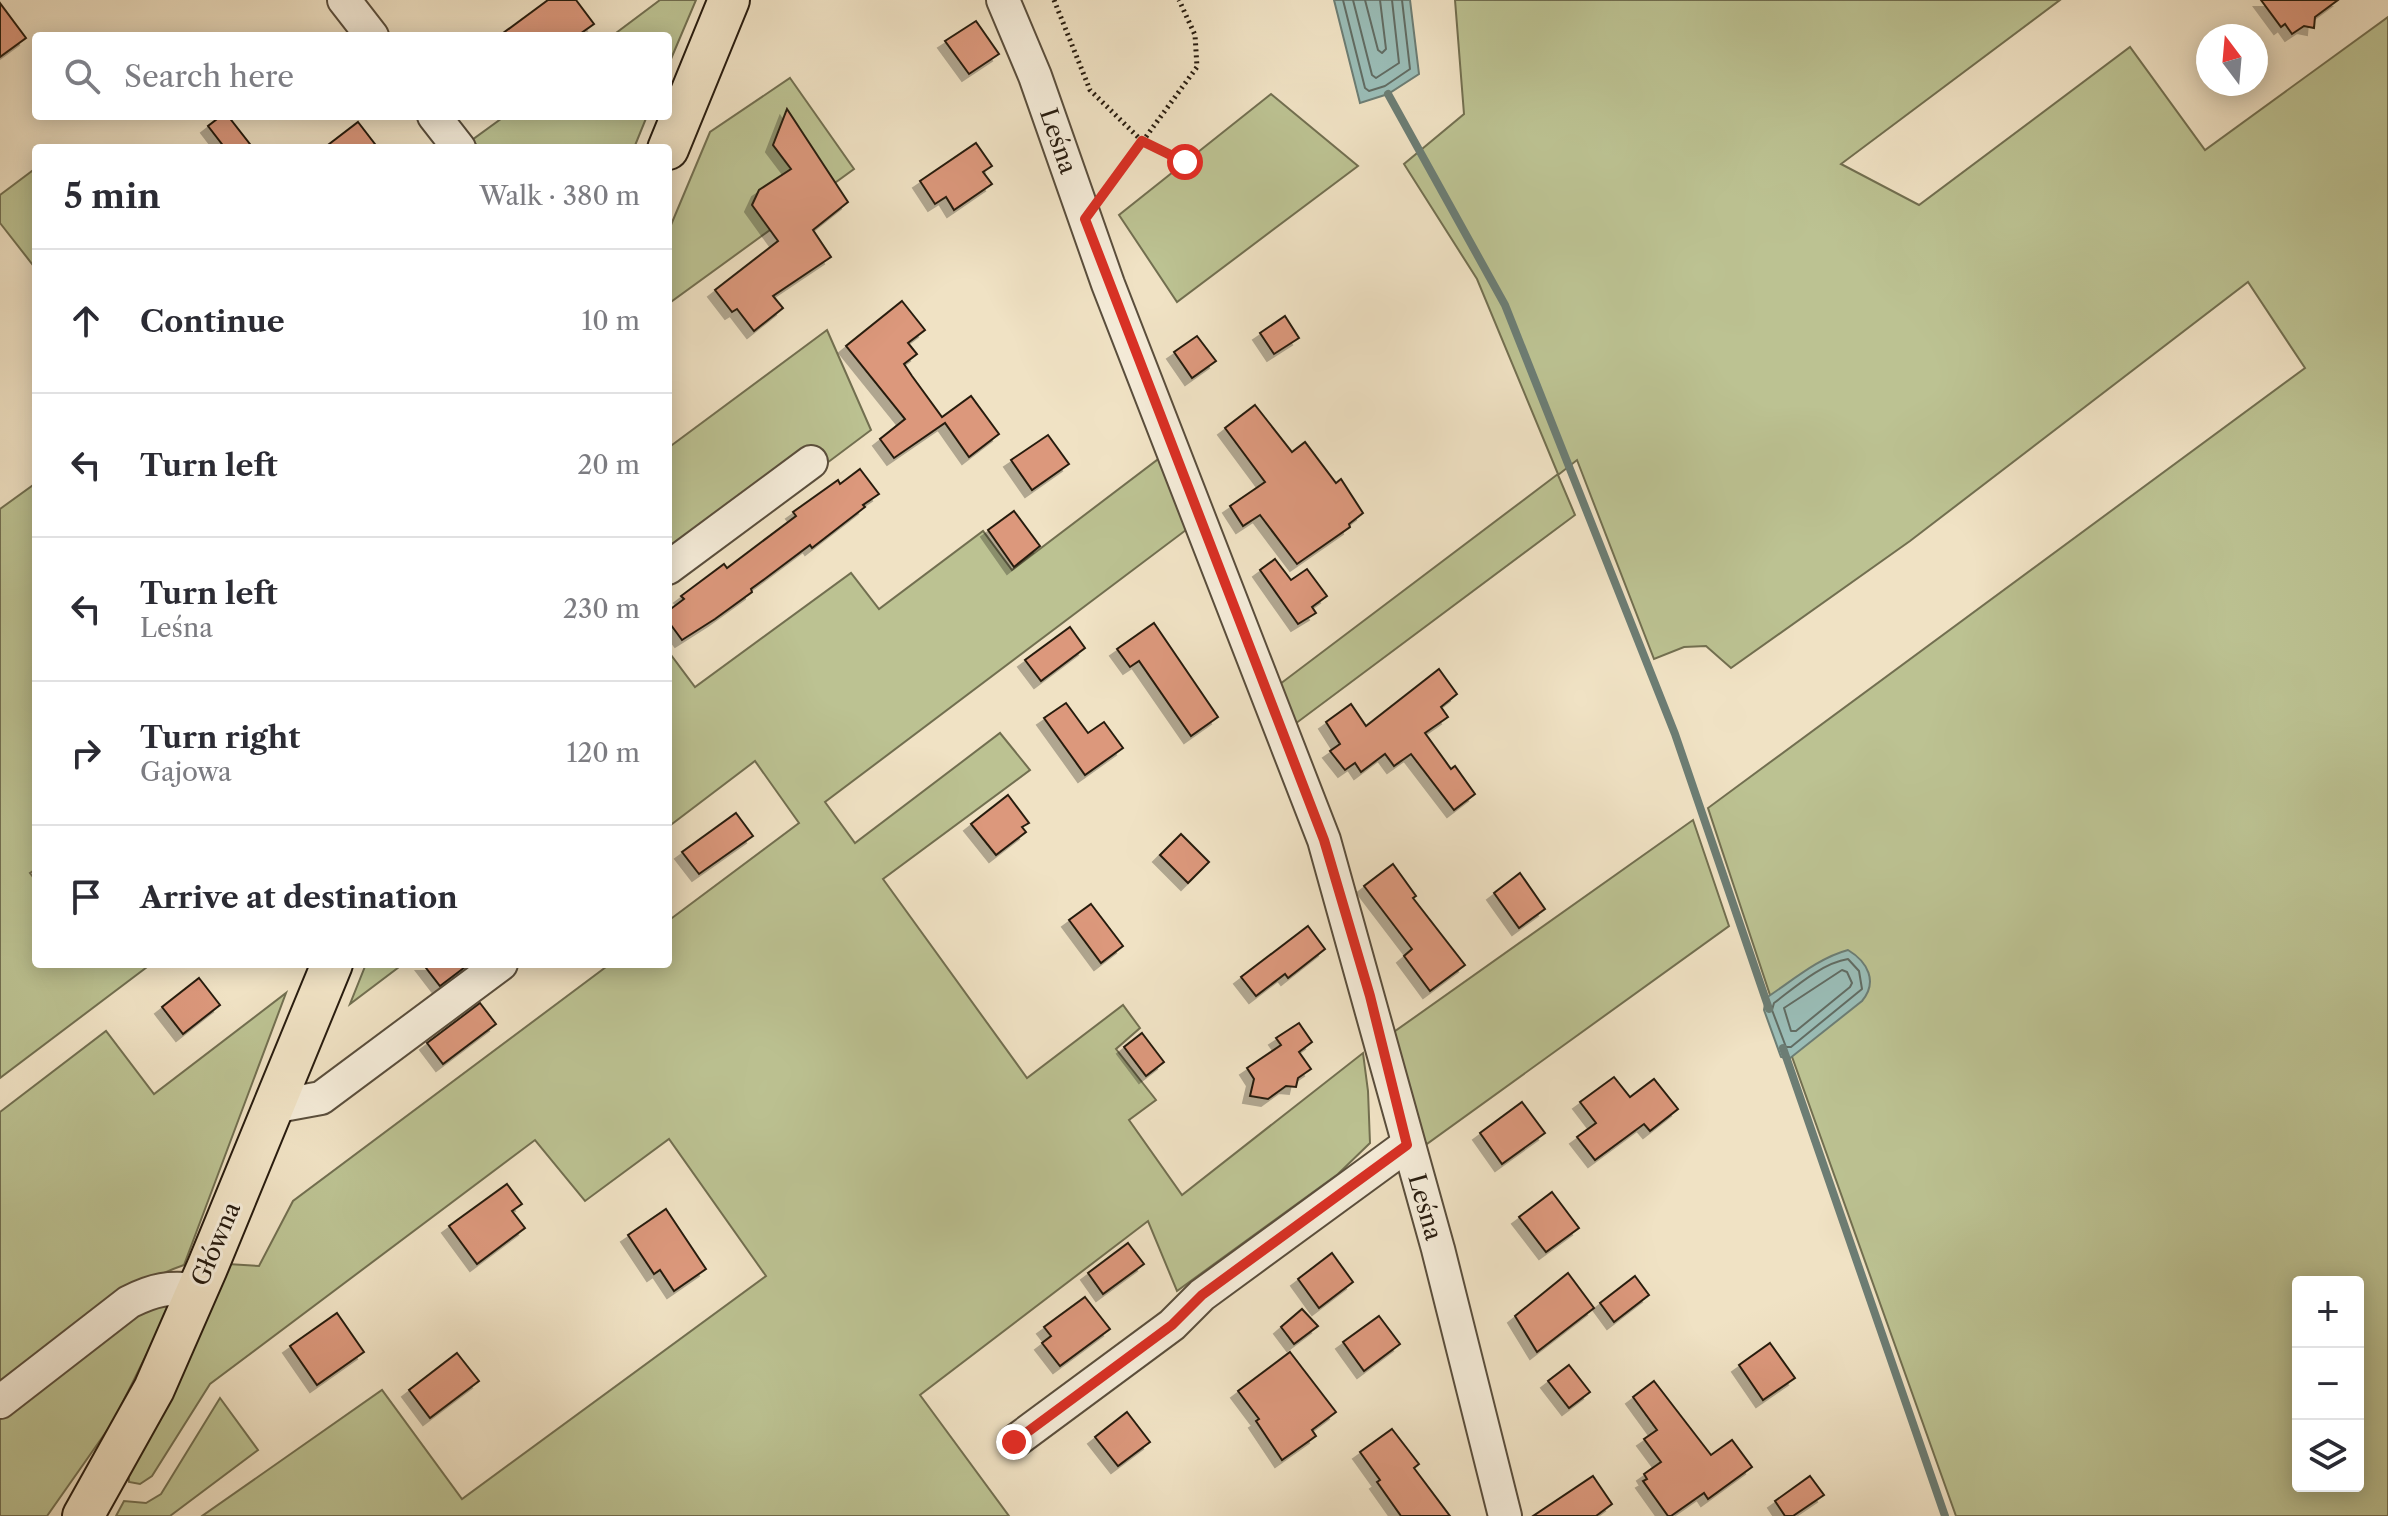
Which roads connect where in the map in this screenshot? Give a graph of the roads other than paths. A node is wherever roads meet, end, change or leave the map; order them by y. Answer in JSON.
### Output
{"nodes":[{"id":1,"x":344,"y":0,"type":"edge"},
{"id":2,"x":729,"y":0,"type":"edge"},
{"id":3,"x":1003,"y":0,"type":"edge"},
{"id":4,"x":369,"y":32,"type":"edge"},
{"id":5,"x":437,"y":120,"type":"edge"},
{"id":6,"x":454,"y":144,"type":"edge"},
{"id":7,"x":670,"y":144,"type":"edge"},
{"id":8,"x":811,"y":462,"type":"dead end"},
{"id":9,"x":672,"y":565,"type":"edge"},
{"id":10,"x":330,"y":968,"type":"edge"},
{"id":11,"x":496,"y":968,"type":"edge"},
{"id":12,"x":272,"y":1107,"type":"junction"},
{"id":13,"x":1407,"y":1145,"type":"junction"},
{"id":14,"x":197,"y":1290,"type":"junction"},
{"id":15,"x":0,"y":1402,"type":"edge"},
{"id":16,"x":1014,"y":1442,"type":"dead end"},
{"id":17,"x":1501,"y":1514,"type":"edge"},
{"id":18,"x":83,"y":1516,"type":"edge"}],
"edges":[{"from":1,"to":4,"type":"street"},
{"from":2,"to":7,"type":"main road"},
{"from":3,"to":13,"type":"street","name":"Leśna"},
{"from":5,"to":6,"type":"street"},
{"from":8,"to":9,"type":"street"},
{"from":10,"to":12,"type":"main road","name":"Główna"},
{"from":11,"to":12,"type":"street"},
{"from":12,"to":14,"type":"main road","name":"Główna"},
{"from":13,"to":16,"type":"street"},
{"from":13,"to":17,"type":"street","name":"Leśna"},
{"from":14,"to":15,"type":"street"},
{"from":14,"to":18,"type":"main road","name":"Główna"}]}
